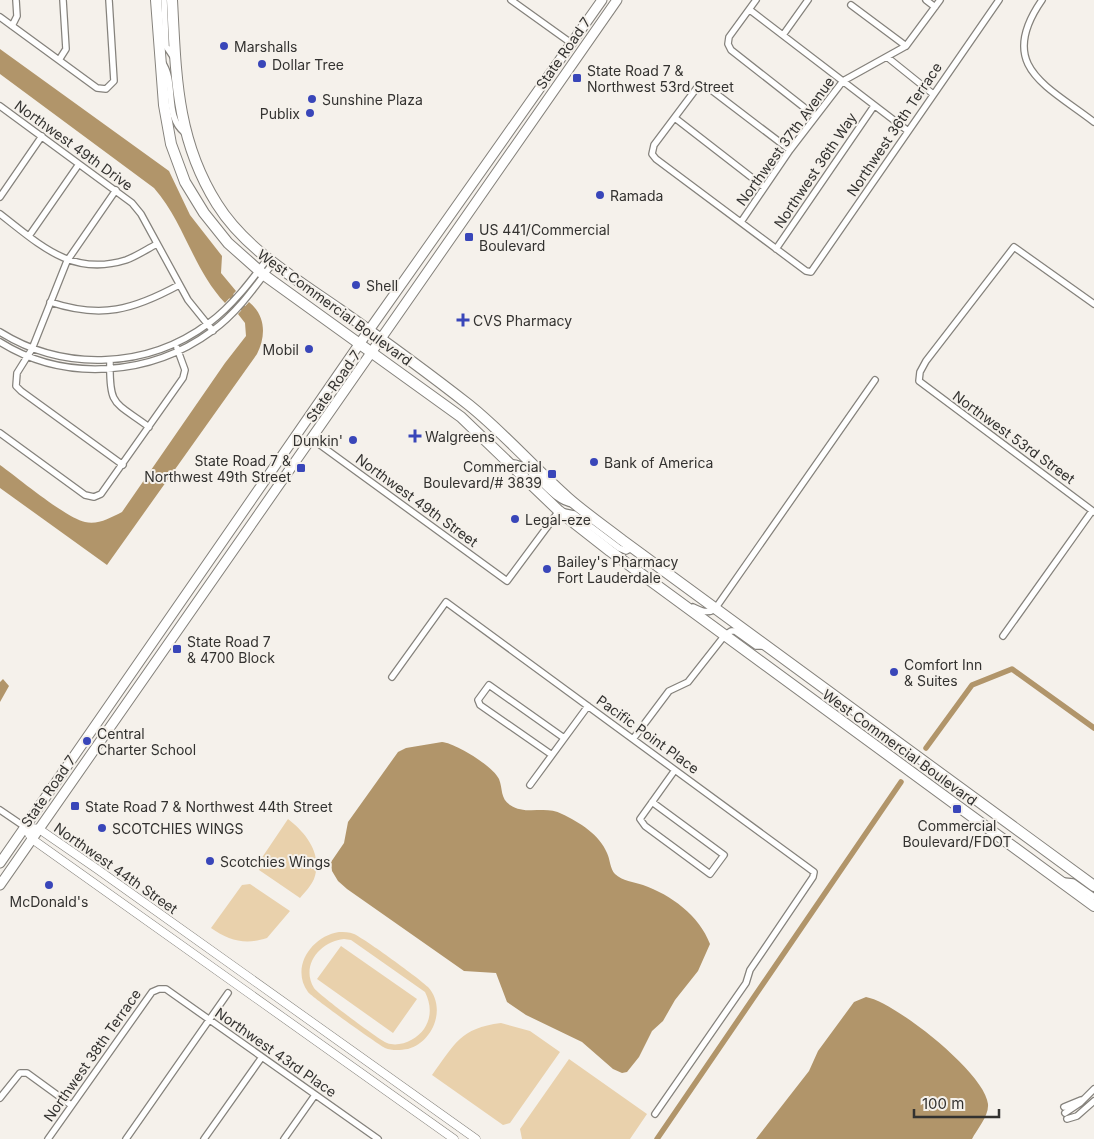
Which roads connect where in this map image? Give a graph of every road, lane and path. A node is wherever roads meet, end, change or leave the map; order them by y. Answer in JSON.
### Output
{"nodes":[{"id":1,"x":16,"y":0,"type":"edge"},
{"id":2,"x":63,"y":0,"type":"edge"},
{"id":3,"x":109,"y":0,"type":"edge"},
{"id":4,"x":156,"y":0,"type":"edge"},
{"id":5,"x":164,"y":0,"type":"edge"},
{"id":6,"x":172,"y":0,"type":"edge"},
{"id":7,"x":511,"y":0,"type":"edge"},
{"id":8,"x":602,"y":0,"type":"edge"},
{"id":9,"x":617,"y":0,"type":"edge"},
{"id":10,"x":756,"y":0,"type":"edge"},
{"id":11,"x":808,"y":0,"type":"edge"},
{"id":12,"x":926,"y":0,"type":"edge"},
{"id":13,"x":940,"y":0,"type":"edge"},
{"id":14,"x":999,"y":0,"type":"edge"},
{"id":15,"x":1042,"y":0,"type":"edge"},
{"id":16,"x":851,"y":5,"type":"dead end"},
{"id":17,"x":935,"y":7,"type":"junction"},
{"id":18,"x":750,"y":10,"type":"junction"},
{"id":19,"x":0,"y":17,"type":"edge"},
{"id":20,"x":583,"y":25,"type":"junction"},
{"id":21,"x":12,"y":26,"type":"junction"},
{"id":22,"x":783,"y":35,"type":"junction"},
{"id":23,"x":571,"y":43,"type":"junction"},
{"id":24,"x":906,"y":46,"type":"junction"},
{"id":25,"x":581,"y":50,"type":"junction"},
{"id":26,"x":887,"y":56,"type":"junction"},
{"id":27,"x":160,"y":59,"type":"junction"},
{"id":28,"x":59,"y":60,"type":"junction"},
{"id":29,"x":176,"y":60,"type":"junction"},
{"id":30,"x":571,"y":66,"type":"junction"},
{"id":31,"x":843,"y":81,"type":"junction"},
{"id":32,"x":932,"y":94,"type":"junction"},
{"id":33,"x":874,"y":106,"type":"junction"},
{"id":34,"x":1,"y":110,"type":"edge"},
{"id":35,"x":815,"y":116,"type":"junction"},
{"id":36,"x":675,"y":118,"type":"junction"},
{"id":37,"x":1094,"y":122,"type":"edge"},
{"id":38,"x":908,"y":131,"type":"junction"},
{"id":39,"x":185,"y":133,"type":"junction"},
{"id":40,"x":42,"y":136,"type":"junction"},
{"id":41,"x":500,"y":143,"type":"junction"},
{"id":42,"x":790,"y":150,"type":"junction"},
{"id":43,"x":79,"y":164,"type":"junction"},
{"id":44,"x":502,"y":166,"type":"junction"},
{"id":45,"x":764,"y":186,"type":"junction"},
{"id":46,"x":116,"y":190,"type":"junction"},
{"id":47,"x":0,"y":196,"type":"edge"},
{"id":48,"x":0,"y":214,"type":"edge"},
{"id":49,"x":741,"y":222,"type":"junction"},
{"id":50,"x":29,"y":236,"type":"junction"},
{"id":51,"x":157,"y":244,"type":"junction"},
{"id":52,"x":776,"y":249,"type":"junction"},
{"id":53,"x":67,"y":261,"type":"junction"},
{"id":54,"x":271,"y":261,"type":"junction"},
{"id":55,"x":261,"y":273,"type":"junction"},
{"id":56,"x":179,"y":285,"type":"junction"},
{"id":57,"x":50,"y":302,"type":"junction"},
{"id":58,"x":1094,"y":304,"type":"edge"},
{"id":59,"x":208,"y":324,"type":"junction"},
{"id":60,"x":369,"y":330,"type":"junction"},
{"id":61,"x":213,"y":331,"type":"junction"},
{"id":62,"x":0,"y":332,"type":"edge"},
{"id":63,"x":382,"y":339,"type":"junction"},
{"id":64,"x":0,"y":342,"type":"edge"},
{"id":65,"x":176,"y":343,"type":"junction"},
{"id":66,"x":360,"y":343,"type":"junction"},
{"id":67,"x":32,"y":349,"type":"junction"},
{"id":68,"x":178,"y":352,"type":"junction"},
{"id":69,"x":373,"y":353,"type":"junction"},
{"id":70,"x":28,"y":357,"type":"junction"},
{"id":71,"x":110,"y":361,"type":"junction"},
{"id":72,"x":110,"y":371,"type":"junction"},
{"id":73,"x":875,"y":380,"type":"dead end"},
{"id":74,"x":149,"y":427,"type":"junction"},
{"id":75,"x":0,"y":433,"type":"edge"},
{"id":76,"x":312,"y":439,"type":"junction"},
{"id":77,"x":123,"y":465,"type":"junction"},
{"id":78,"x":510,"y":465,"type":"junction"},
{"id":79,"x":575,"y":504,"type":"junction"},
{"id":80,"x":559,"y":511,"type":"junction"},
{"id":81,"x":1093,"y":512,"type":"edge"},
{"id":82,"x":632,"y":548,"type":"junction"},
{"id":83,"x":677,"y":600,"type":"junction"},
{"id":84,"x":715,"y":609,"type":"junction"},
{"id":85,"x":724,"y":635,"type":"junction"},
{"id":86,"x":1003,"y":636,"type":"dead end"},
{"id":87,"x":766,"y":646,"type":"junction"},
{"id":88,"x":392,"y":677,"type":"dead end"},
{"id":89,"x":588,"y":706,"type":"junction"},
{"id":90,"x":564,"y":738,"type":"junction"},
{"id":91,"x":633,"y":739,"type":"junction"},
{"id":92,"x":552,"y":755,"type":"junction"},
{"id":93,"x":675,"y":770,"type":"junction"},
{"id":94,"x":530,"y":786,"type":"dead end"},
{"id":95,"x":652,"y":802,"type":"junction"},
{"id":96,"x":0,"y":810,"type":"edge"},
{"id":97,"x":979,"y":822,"type":"junction"},
{"id":98,"x":25,"y":827,"type":"junction"},
{"id":99,"x":39,"y":829,"type":"junction"},
{"id":100,"x":32,"y":839,"type":"junction"},
{"id":101,"x":0,"y":863,"type":"edge"},
{"id":102,"x":1070,"y":868,"type":"junction"},
{"id":103,"x":1059,"y":881,"type":"junction"},
{"id":104,"x":0,"y":885,"type":"edge"},
{"id":105,"x":1094,"y":886,"type":"edge"},
{"id":106,"x":1094,"y":897,"type":"edge"},
{"id":107,"x":1094,"y":906,"type":"edge"},
{"id":108,"x":159,"y":989,"type":"joint"},
{"id":109,"x":228,"y":992,"type":"dead end"},
{"id":110,"x":209,"y":1020,"type":"junction"},
{"id":111,"x":262,"y":1057,"type":"junction"},
{"id":112,"x":1094,"y":1088,"type":"edge"},
{"id":113,"x":315,"y":1095,"type":"junction"},
{"id":114,"x":0,"y":1098,"type":"edge"},
{"id":115,"x":1094,"y":1102,"type":"edge"},
{"id":116,"x":70,"y":1105,"type":"junction"},
{"id":117,"x":1064,"y":1110,"type":"dead end"},
{"id":118,"x":655,"y":1114,"type":"dead end"},
{"id":119,"x":1067,"y":1120,"type":"dead end"},
{"id":120,"x":369,"y":1132,"type":"junction"},
{"id":121,"x":48,"y":1139,"type":"edge"},
{"id":122,"x":126,"y":1139,"type":"edge"},
{"id":123,"x":204,"y":1139,"type":"edge"},
{"id":124,"x":284,"y":1139,"type":"edge"},
{"id":125,"x":364,"y":1139,"type":"edge"},
{"id":126,"x":378,"y":1139,"type":"edge"},
{"id":127,"x":454,"y":1139,"type":"edge"},
{"id":128,"x":476,"y":1139,"type":"edge"}],
"edges":[{"from":1,"to":21,"type":"street"},
{"from":2,"to":28,"type":"street"},
{"from":3,"to":28,"type":"street"},
{"from":4,"to":27,"type":"highway","name":"West Commercial Boulevard"},
{"from":5,"to":29,"type":"street","name":"West Commercial Boulevard"},
{"from":6,"to":29,"type":"highway","name":"West Commercial Boulevard"},
{"from":7,"to":23,"type":"street"},
{"from":8,"to":20,"type":"main road","name":"State Road 7"},
{"from":9,"to":25,"type":"main road","name":"State Road 7"},
{"from":10,"to":18,"type":"street"},
{"from":11,"to":22,"type":"street"},
{"from":12,"to":17,"type":"street"},
{"from":13,"to":17,"type":"street","name":"Northwest 37th Avenue"},
{"from":14,"to":32,"type":"street","name":"Northwest 36th Terrace"},
{"from":15,"to":37,"type":"street"},
{"from":16,"to":24,"type":"street"},
{"from":17,"to":24,"type":"street","name":"Northwest 37th Avenue"},
{"from":18,"to":22,"type":"street"},
{"from":18,"to":35,"type":"street"},
{"from":19,"to":21,"type":"street"},
{"from":20,"to":23,"type":"main road","name":"State Road 7"},
{"from":20,"to":25,"type":"main road"},
{"from":21,"to":28,"type":"street"},
{"from":22,"to":31,"type":"street"},
{"from":23,"to":30,"type":"main road"},
{"from":23,"to":41,"type":"main road","name":"State Road 7"},
{"from":24,"to":26,"type":"street","name":"Northwest 37th Avenue"},
{"from":25,"to":30,"type":"main road","name":"State Road 7"},
{"from":26,"to":31,"type":"street","name":"Northwest 37th Avenue"},
{"from":26,"to":32,"type":"street"},
{"from":27,"to":39,"type":"street","name":"West Commercial Boulevard"},
{"from":27,"to":55,"type":"highway","name":"West Commercial Boulevard"},
{"from":29,"to":39,"type":"highway","name":"West Commercial Boulevard"},
{"from":30,"to":44,"type":"main road","name":"State Road 7"},
{"from":31,"to":33,"type":"street"},
{"from":31,"to":35,"type":"street","name":"Northwest 37th Avenue"},
{"from":32,"to":38,"type":"street","name":"Northwest 36th Terrace"},
{"from":33,"to":38,"type":"street"},
{"from":33,"to":52,"type":"street","name":"Northwest 36th Way"},
{"from":34,"to":40,"type":"street","name":"Northwest 49th Drive"},
{"from":35,"to":42,"type":"street","name":"Northwest 37th Avenue"},
{"from":36,"to":42,"type":"street"},
{"from":36,"to":45,"type":"street"},
{"from":36,"to":49,"type":"street"},
{"from":38,"to":52,"type":"street","name":"Northwest 36th Terrace"},
{"from":39,"to":54,"type":"highway","name":"West Commercial Boulevard"},
{"from":40,"to":43,"type":"street","name":"Northwest 49th Drive"},
{"from":40,"to":47,"type":"street"},
{"from":41,"to":44,"type":"main road"},
{"from":41,"to":60,"type":"main road","name":"State Road 7"},
{"from":42,"to":45,"type":"street","name":"Northwest 37th Avenue"},
{"from":43,"to":46,"type":"street","name":"Northwest 49th Drive"},
{"from":43,"to":50,"type":"street"},
{"from":44,"to":63,"type":"main road","name":"State Road 7"},
{"from":45,"to":49,"type":"street","name":"Northwest 37th Avenue"},
{"from":46,"to":51,"type":"street","name":"Northwest 49th Drive"},
{"from":46,"to":53,"type":"street"},
{"from":48,"to":50,"type":"street"},
{"from":49,"to":52,"type":"street"},
{"from":50,"to":53,"type":"street"},
{"from":51,"to":53,"type":"street"},
{"from":51,"to":56,"type":"street","name":"Northwest 49th Drive"},
{"from":53,"to":57,"type":"street"},
{"from":54,"to":55,"type":"street"},
{"from":54,"to":60,"type":"highway","name":"West Commercial Boulevard"},
{"from":55,"to":59,"type":"street"},
{"from":55,"to":61,"type":"street"},
{"from":55,"to":66,"type":"highway","name":"West Commercial Boulevard"},
{"from":56,"to":57,"type":"street"},
{"from":56,"to":59,"type":"street","name":"Northwest 49th Drive"},
{"from":57,"to":67,"type":"street"},
{"from":58,"to":81,"type":"street","name":"Northwest 53rd Street"},
{"from":59,"to":61,"type":"street","name":"Northwest 49th Drive"},
{"from":59,"to":65,"type":"street"},
{"from":60,"to":63,"type":"highway","name":"West Commercial Boulevard"},
{"from":60,"to":66,"type":"main road","name":"State Road 7"},
{"from":61,"to":68,"type":"street"},
{"from":62,"to":67,"type":"street"},
{"from":63,"to":69,"type":"main road","name":"State Road 7"},
{"from":63,"to":79,"type":"highway","name":"West Commercial Boulevard"},
{"from":64,"to":70,"type":"street"},
{"from":65,"to":68,"type":"street"},
{"from":65,"to":71,"type":"street"},
{"from":66,"to":69,"type":"highway","name":"West Commercial Boulevard"},
{"from":66,"to":98,"type":"main road","name":"State Road 7"},
{"from":67,"to":70,"type":"street"},
{"from":67,"to":71,"type":"street"},
{"from":68,"to":72,"type":"street"},
{"from":68,"to":74,"type":"street"},
{"from":69,"to":76,"type":"main road","name":"State Road 7"},
{"from":69,"to":78,"type":"highway","name":"West Commercial Boulevard"},
{"from":70,"to":72,"type":"street"},
{"from":70,"to":77,"type":"street"},
{"from":71,"to":72,"type":"street"},
{"from":72,"to":74,"type":"street"},
{"from":73,"to":84,"type":"street"},
{"from":74,"to":77,"type":"street"},
{"from":75,"to":77,"type":"street"},
{"from":76,"to":80,"type":"street","name":"Northwest 49th Street"},
{"from":76,"to":99,"type":"main road","name":"State Road 7"},
{"from":78,"to":79,"type":"street","name":"West Commercial Boulevard"},
{"from":78,"to":80,"type":"highway","name":"West Commercial Boulevard"},
{"from":79,"to":82,"type":"highway","name":"West Commercial Boulevard"},
{"from":80,"to":82,"type":"street","name":"West Commercial Boulevard"},
{"from":80,"to":83,"type":"highway","name":"West Commercial Boulevard"},
{"from":81,"to":86,"type":"street"},
{"from":82,"to":84,"type":"highway","name":"West Commercial Boulevard"},
{"from":83,"to":84,"type":"street","name":"West Commercial Boulevard"},
{"from":83,"to":85,"type":"highway","name":"West Commercial Boulevard"},
{"from":84,"to":87,"type":"highway","name":"West Commercial Boulevard"},
{"from":85,"to":87,"type":"street","name":"West Commercial Boulevard"},
{"from":85,"to":91,"type":"street"},
{"from":85,"to":97,"type":"highway","name":"West Commercial Boulevard"},
{"from":87,"to":102,"type":"highway","name":"West Commercial Boulevard"},
{"from":88,"to":89,"type":"street","name":"Pacific Point Place"},
{"from":89,"to":90,"type":"street"},
{"from":89,"to":91,"type":"street","name":"Pacific Point Place"},
{"from":90,"to":92,"type":"street"},
{"from":90,"to":92,"type":"street"},
{"from":91,"to":93,"type":"street","name":"Pacific Point Place"},
{"from":92,"to":94,"type":"street"},
{"from":93,"to":95,"type":"street"},
{"from":93,"to":118,"type":"street","name":"Pacific Point Place"},
{"from":95,"to":95,"type":"street"},
{"from":96,"to":98,"type":"street"},
{"from":97,"to":102,"type":"highway"},
{"from":97,"to":103,"type":"highway","name":"West Commercial Boulevard"},
{"from":98,"to":99,"type":"street","name":"Northwest 44th Street"},
{"from":98,"to":100,"type":"street","name":"Northwest 44th Street"},
{"from":98,"to":101,"type":"main road","name":"State Road 7"},
{"from":99,"to":100,"type":"main road","name":"State Road 7"},
{"from":99,"to":128,"type":"street","name":"Northwest 44th Street"},
{"from":100,"to":104,"type":"main road","name":"State Road 7"},
{"from":100,"to":127,"type":"street","name":"Northwest 44th Street"},
{"from":102,"to":105,"type":"highway","name":"West Commercial Boulevard"},
{"from":103,"to":106,"type":"street","name":"West Commercial Boulevard"},
{"from":103,"to":107,"type":"highway","name":"West Commercial Boulevard"},
{"from":108,"to":110,"type":"street","name":"Northwest 43rd Place"},
{"from":108,"to":116,"type":"street","name":"Northwest 38th Terrace"},
{"from":109,"to":110,"type":"street"},
{"from":110,"to":111,"type":"street","name":"Northwest 43rd Place"},
{"from":110,"to":122,"type":"street"},
{"from":111,"to":113,"type":"street","name":"Northwest 43rd Place"},
{"from":111,"to":123,"type":"street"},
{"from":112,"to":117,"type":"street"},
{"from":113,"to":120,"type":"street","name":"Northwest 43rd Place"},
{"from":113,"to":124,"type":"street"},
{"from":114,"to":116,"type":"street"},
{"from":115,"to":119,"type":"street"},
{"from":116,"to":121,"type":"street","name":"Northwest 38th Terrace"},
{"from":120,"to":125,"type":"street"},
{"from":120,"to":126,"type":"street","name":"Northwest 43rd Place"}]}
